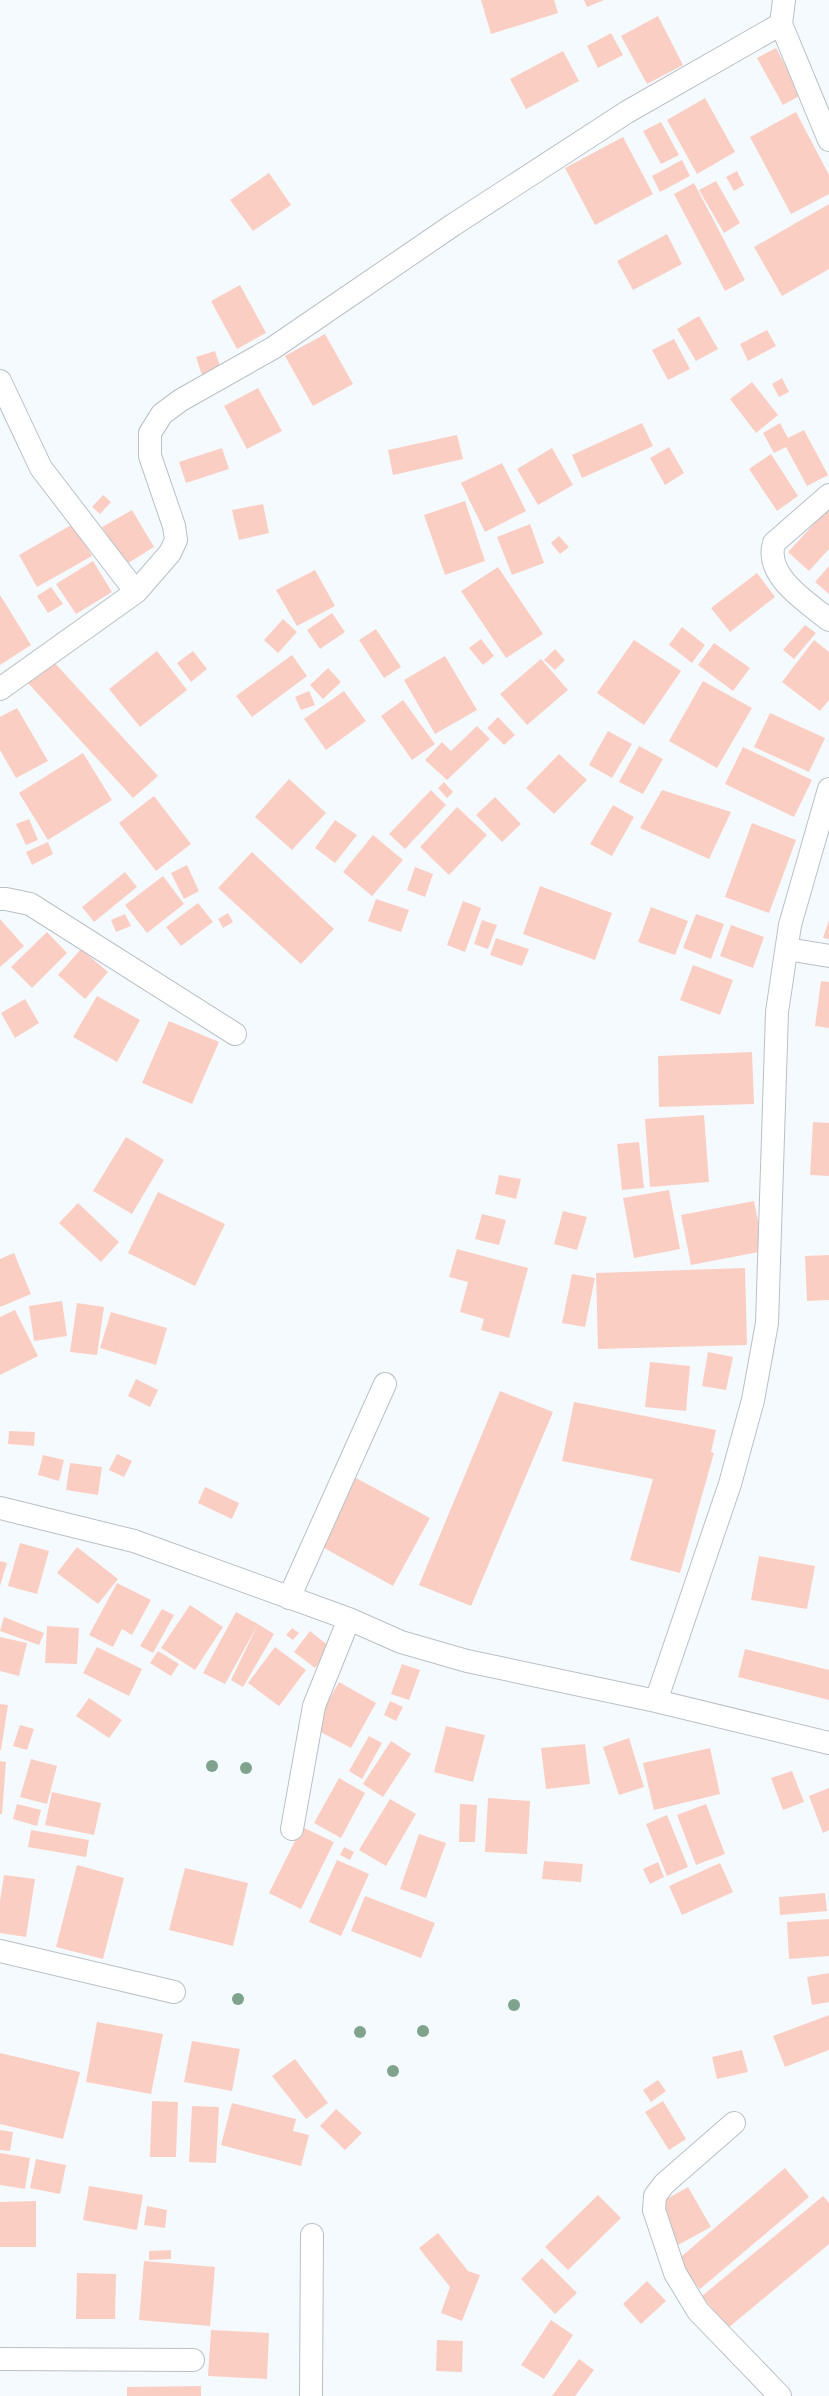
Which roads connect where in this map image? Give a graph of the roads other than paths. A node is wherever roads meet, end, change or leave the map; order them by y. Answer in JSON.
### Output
{"nodes":[{"id":1,"x":784,"y":0,"type":"edge"},
{"id":2,"x":781,"y":24,"type":"junction"},
{"id":3,"x":829,"y":140,"type":"edge"},
{"id":4,"x":0,"y":381,"type":"edge"},
{"id":5,"x":829,"y":495,"type":"edge"},
{"id":6,"x":136,"y":592,"type":"junction"},
{"id":7,"x":829,"y":620,"type":"edge"},
{"id":8,"x":0,"y":688,"type":"edge"},
{"id":9,"x":829,"y":789,"type":"edge"},
{"id":10,"x":0,"y":900,"type":"edge"},
{"id":11,"x":787,"y":949,"type":"junction"},
{"id":12,"x":829,"y":956,"type":"edge"},
{"id":13,"x":235,"y":1034,"type":"dead end"},
{"id":14,"x":385,"y":1384,"type":"dead end"},
{"id":15,"x":0,"y":1508,"type":"edge"},
{"id":16,"x":289,"y":1598,"type":"junction"},
{"id":17,"x":349,"y":1619,"type":"junction"},
{"id":18,"x":656,"y":1701,"type":"junction"},
{"id":19,"x":829,"y":1743,"type":"edge"},
{"id":20,"x":292,"y":1829,"type":"dead end"},
{"id":21,"x":0,"y":1950,"type":"edge"},
{"id":22,"x":174,"y":1992,"type":"dead end"},
{"id":23,"x":734,"y":2123,"type":"dead end"},
{"id":24,"x":312,"y":2235,"type":"dead end"},
{"id":25,"x":0,"y":2359,"type":"edge"},
{"id":26,"x":193,"y":2360,"type":"dead end"},
{"id":27,"x":311,"y":2396,"type":"edge"},
{"id":28,"x":780,"y":2396,"type":"edge"}],
"edges":[{"from":1,"to":2,"type":"street"},
{"from":2,"to":3,"type":"street"},
{"from":2,"to":6,"type":"street"},
{"from":4,"to":6,"type":"street"},
{"from":5,"to":7,"type":"street"},
{"from":6,"to":8,"type":"street"},
{"from":9,"to":11,"type":"street"},
{"from":10,"to":13,"type":"street"},
{"from":11,"to":12,"type":"street"},
{"from":11,"to":18,"type":"street"},
{"from":14,"to":16,"type":"street"},
{"from":15,"to":16,"type":"street"},
{"from":16,"to":17,"type":"street"},
{"from":17,"to":18,"type":"street"},
{"from":17,"to":20,"type":"street"},
{"from":18,"to":19,"type":"street"},
{"from":21,"to":22,"type":"street"},
{"from":23,"to":28,"type":"street"},
{"from":24,"to":27,"type":"street"},
{"from":25,"to":26,"type":"street"}]}
